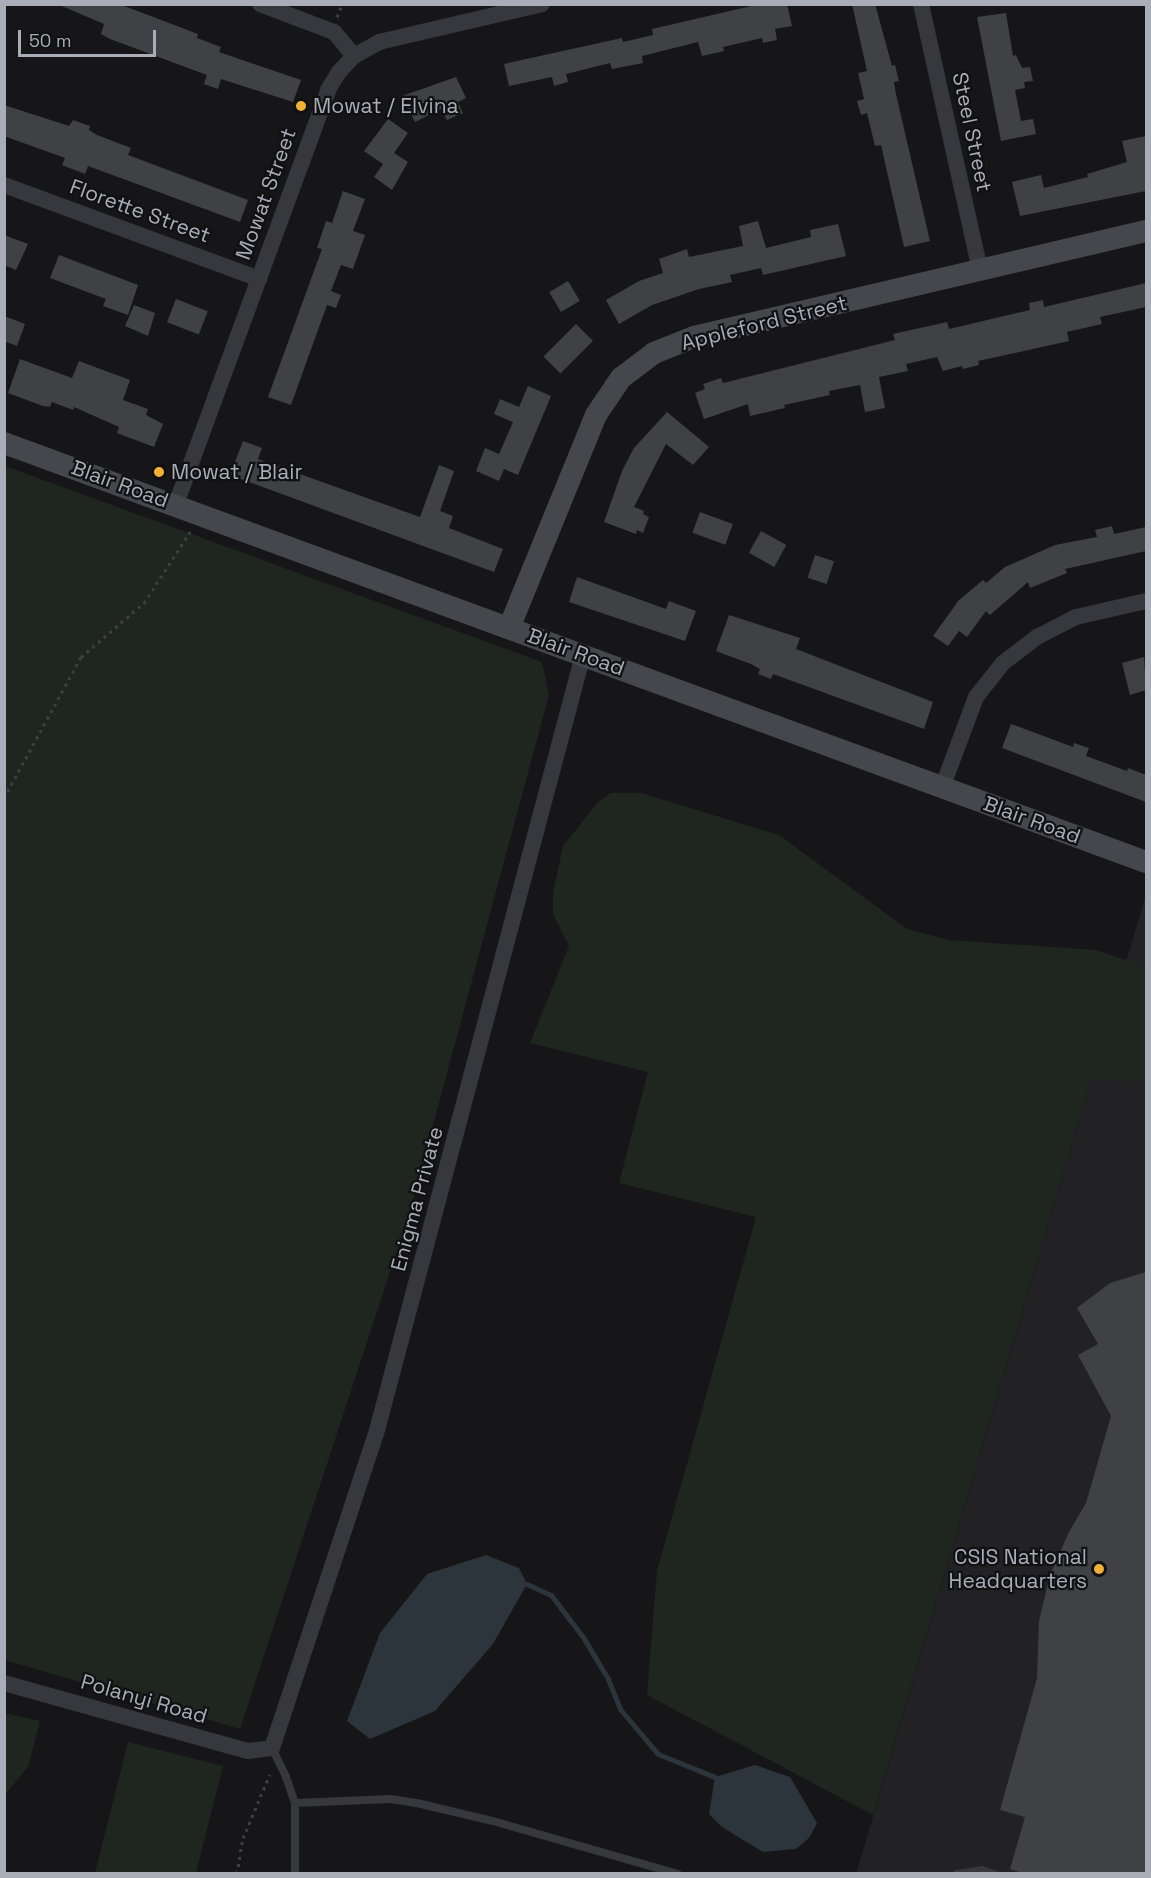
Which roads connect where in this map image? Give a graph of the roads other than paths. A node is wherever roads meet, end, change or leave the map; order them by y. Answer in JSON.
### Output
{"nodes":[{"id":1,"x":260,"y":4,"type":"edge"},
{"id":2,"x":542,"y":4,"type":"edge"},
{"id":3,"x":921,"y":4,"type":"edge"},
{"id":4,"x":354,"y":56,"type":"junction"},
{"id":5,"x":4,"y":185,"type":"edge"},
{"id":6,"x":1146,"y":231,"type":"edge"},
{"id":7,"x":980,"y":270,"type":"junction"},
{"id":8,"x":259,"y":279,"type":"junction"},
{"id":9,"x":4,"y":443,"type":"edge"},
{"id":10,"x":176,"y":504,"type":"junction"},
{"id":11,"x":1146,"y":601,"type":"edge"},
{"id":12,"x":509,"y":628,"type":"junction"},
{"id":13,"x":584,"y":655,"type":"junction"},
{"id":14,"x":942,"y":788,"type":"junction"},
{"id":15,"x":1146,"y":862,"type":"edge"},
{"id":16,"x":4,"y":1683,"type":"edge"},
{"id":17,"x":272,"y":1748,"type":"junction"},
{"id":18,"x":295,"y":1803,"type":"junction"},
{"id":19,"x":295,"y":1874,"type":"edge"},
{"id":20,"x":678,"y":1874,"type":"edge"},
{"id":21,"x":957,"y":1874,"type":"edge"},
{"id":22,"x":994,"y":1874,"type":"edge"}],
"edges":[{"from":1,"to":4,"type":"street"},
{"from":2,"to":4,"type":"street","name":"Mowat Street"},
{"from":3,"to":7,"type":"street","name":"Steel Street"},
{"from":4,"to":8,"type":"street","name":"Mowat Street"},
{"from":5,"to":8,"type":"street","name":"Florette Street"},
{"from":6,"to":7,"type":"main road","name":"Appleford Street"},
{"from":7,"to":12,"type":"main road","name":"Appleford Street"},
{"from":8,"to":10,"type":"street","name":"Mowat Street"},
{"from":9,"to":10,"type":"main road","name":"Blair Road"},
{"from":10,"to":12,"type":"main road","name":"Blair Road"},
{"from":11,"to":14,"type":"street"},
{"from":12,"to":13,"type":"main road","name":"Blair Road"},
{"from":13,"to":14,"type":"main road","name":"Blair Road"},
{"from":13,"to":17,"type":"street","name":"Enigma Private"},
{"from":14,"to":15,"type":"main road","name":"Blair Road"},
{"from":16,"to":17,"type":"street","name":"Polanyi Road"},
{"from":17,"to":18,"type":"lane"},
{"from":18,"to":19,"type":"lane"},
{"from":18,"to":20,"type":"lane"},
{"from":21,"to":22,"type":"lane"}]}
